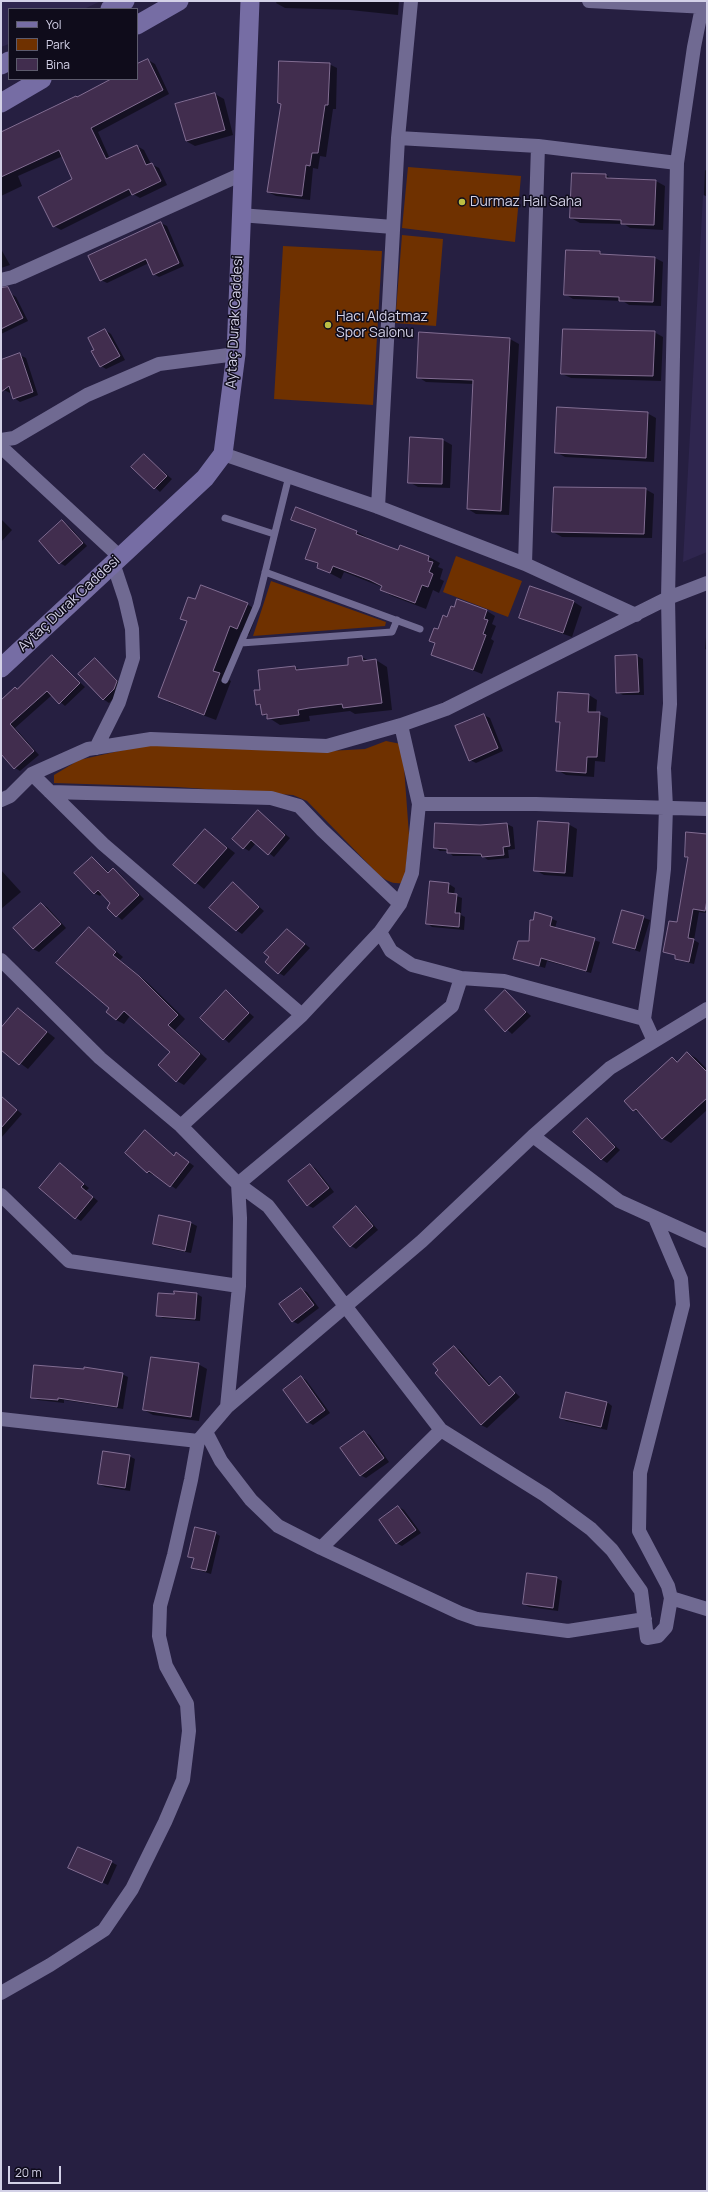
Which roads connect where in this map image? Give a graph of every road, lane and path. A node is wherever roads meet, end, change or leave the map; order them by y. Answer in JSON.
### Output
{"nodes":[{"id":1,"x":125,"y":1,"type":"edge"},
{"id":2,"x":179,"y":1,"type":"edge"},
{"id":3,"x":250,"y":1,"type":"edge"},
{"id":4,"x":411,"y":1,"type":"edge"},
{"id":5,"x":589,"y":1,"type":"edge"},
{"id":6,"x":705,"y":7,"type":"edge"},
{"id":7,"x":112,"y":8,"type":"edge"},
{"id":8,"x":138,"y":24,"type":"edge"},
{"id":9,"x":40,"y":80,"type":"edge"},
{"id":10,"x":1,"y":103,"type":"edge"},
{"id":11,"x":398,"y":138,"type":"junction"},
{"id":12,"x":538,"y":146,"type":"junction"},
{"id":13,"x":677,"y":163,"type":"junction"},
{"id":14,"x":242,"y":174,"type":"junction"},
{"id":15,"x":240,"y":215,"type":"junction"},
{"id":16,"x":393,"y":227,"type":"junction"},
{"id":17,"x":1,"y":280,"type":"edge"},
{"id":18,"x":236,"y":354,"type":"junction"},
{"id":19,"x":1,"y":440,"type":"edge"},
{"id":20,"x":1,"y":447,"type":"edge"},
{"id":21,"x":223,"y":454,"type":"junction"},
{"id":22,"x":289,"y":476,"type":"junction"},
{"id":23,"x":378,"y":507,"type":"junction"},
{"id":24,"x":225,"y":518,"type":"dead end"},
{"id":25,"x":274,"y":534,"type":"junction"},
{"id":26,"x":117,"y":560,"type":"junction"},
{"id":27,"x":526,"y":564,"type":"junction"},
{"id":28,"x":265,"y":572,"type":"junction"},
{"id":29,"x":707,"y":583,"type":"edge"},
{"id":30,"x":668,"y":598,"type":"junction"},
{"id":31,"x":636,"y":615,"type":"junction"},
{"id":32,"x":397,"y":620,"type":"junction"},
{"id":33,"x":420,"y":629,"type":"dead end"},
{"id":34,"x":241,"y":643,"type":"junction"},
{"id":35,"x":1,"y":668,"type":"edge"},
{"id":36,"x":225,"y":680,"type":"dead end"},
{"id":37,"x":401,"y":725,"type":"junction"},
{"id":38,"x":96,"y":748,"type":"junction"},
{"id":39,"x":32,"y":774,"type":"junction"},
{"id":40,"x":50,"y":792,"type":"junction"},
{"id":41,"x":1,"y":800,"type":"edge"},
{"id":42,"x":419,"y":804,"type":"junction"},
{"id":43,"x":666,"y":807,"type":"junction"},
{"id":44,"x":707,"y":809,"type":"edge"},
{"id":45,"x":400,"y":904,"type":"junction"},
{"id":46,"x":380,"y":932,"type":"junction"},
{"id":47,"x":1,"y":960,"type":"edge"},
{"id":48,"x":462,"y":978,"type":"junction"},
{"id":49,"x":707,"y":1009,"type":"edge"},
{"id":50,"x":302,"y":1015,"type":"junction"},
{"id":51,"x":644,"y":1018,"type":"junction"},
{"id":52,"x":654,"y":1041,"type":"junction"},
{"id":53,"x":181,"y":1126,"type":"junction"},
{"id":54,"x":534,"y":1136,"type":"junction"},
{"id":55,"x":238,"y":1184,"type":"junction"},
{"id":56,"x":1,"y":1195,"type":"edge"},
{"id":57,"x":655,"y":1218,"type":"junction"},
{"id":58,"x":707,"y":1241,"type":"edge"},
{"id":59,"x":239,"y":1286,"type":"junction"},
{"id":60,"x":346,"y":1307,"type":"junction"},
{"id":61,"x":227,"y":1407,"type":"junction"},
{"id":62,"x":1,"y":1419,"type":"edge"},
{"id":63,"x":441,"y":1430,"type":"junction"},
{"id":64,"x":202,"y":1437,"type":"junction"},
{"id":65,"x":321,"y":1548,"type":"junction"},
{"id":66,"x":671,"y":1598,"type":"junction"},
{"id":67,"x":707,"y":1609,"type":"edge"},
{"id":68,"x":645,"y":1619,"type":"junction"},
{"id":69,"x":1,"y":1993,"type":"edge"}],
"edges":[{"from":1,"to":7,"type":"main road"},
{"from":2,"to":8,"type":"main road"},
{"from":3,"to":14,"type":"main road","name":"Aytaç Durak Caddesi"},
{"from":4,"to":11,"type":"street"},
{"from":5,"to":6,"type":"street"},
{"from":6,"to":13,"type":"street"},
{"from":9,"to":10,"type":"main road"},
{"from":11,"to":12,"type":"street"},
{"from":11,"to":16,"type":"street"},
{"from":12,"to":13,"type":"street"},
{"from":12,"to":27,"type":"street"},
{"from":13,"to":30,"type":"street"},
{"from":14,"to":15,"type":"main road","name":"Aytaç Durak Caddesi"},
{"from":14,"to":17,"type":"street"},
{"from":15,"to":16,"type":"street"},
{"from":15,"to":18,"type":"main road","name":"Aytaç Durak Caddesi"},
{"from":16,"to":23,"type":"street"},
{"from":18,"to":19,"type":"street"},
{"from":18,"to":21,"type":"main road","name":"Aytaç Durak Caddesi"},
{"from":20,"to":26,"type":"street"},
{"from":21,"to":22,"type":"street"},
{"from":21,"to":26,"type":"main road","name":"Aytaç Durak Caddesi"},
{"from":22,"to":23,"type":"street"},
{"from":22,"to":25,"type":"lane"},
{"from":23,"to":27,"type":"street"},
{"from":24,"to":25,"type":"lane"},
{"from":25,"to":28,"type":"lane"},
{"from":26,"to":35,"type":"main road","name":"Aytaç Durak Caddesi"},
{"from":26,"to":38,"type":"street"},
{"from":27,"to":31,"type":"street"},
{"from":28,"to":32,"type":"lane"},
{"from":28,"to":34,"type":"lane"},
{"from":29,"to":30,"type":"street"},
{"from":30,"to":31,"type":"street"},
{"from":30,"to":43,"type":"street"},
{"from":31,"to":37,"type":"street"},
{"from":32,"to":33,"type":"lane"},
{"from":32,"to":34,"type":"lane"},
{"from":34,"to":36,"type":"lane"},
{"from":37,"to":38,"type":"street"},
{"from":37,"to":42,"type":"street"},
{"from":38,"to":39,"type":"street"},
{"from":39,"to":40,"type":"street"},
{"from":39,"to":41,"type":"street"},
{"from":40,"to":45,"type":"street"},
{"from":40,"to":50,"type":"street"},
{"from":42,"to":43,"type":"street"},
{"from":42,"to":45,"type":"street"},
{"from":43,"to":44,"type":"street"},
{"from":43,"to":51,"type":"street"},
{"from":45,"to":46,"type":"street"},
{"from":46,"to":48,"type":"street"},
{"from":46,"to":50,"type":"street"},
{"from":47,"to":53,"type":"street"},
{"from":48,"to":51,"type":"street"},
{"from":48,"to":55,"type":"street"},
{"from":49,"to":52,"type":"street"},
{"from":50,"to":53,"type":"street"},
{"from":51,"to":52,"type":"street"},
{"from":52,"to":54,"type":"street"},
{"from":53,"to":55,"type":"street"},
{"from":54,"to":57,"type":"street"},
{"from":54,"to":60,"type":"street"},
{"from":55,"to":59,"type":"street"},
{"from":55,"to":60,"type":"street"},
{"from":56,"to":59,"type":"street"},
{"from":57,"to":58,"type":"street"},
{"from":57,"to":66,"type":"street"},
{"from":59,"to":61,"type":"street"},
{"from":60,"to":61,"type":"street"},
{"from":60,"to":63,"type":"street"},
{"from":61,"to":64,"type":"street"},
{"from":62,"to":64,"type":"street"},
{"from":63,"to":65,"type":"street"},
{"from":63,"to":68,"type":"street"},
{"from":64,"to":65,"type":"street"},
{"from":64,"to":69,"type":"street"},
{"from":65,"to":68,"type":"street"},
{"from":66,"to":67,"type":"street"},
{"from":66,"to":68,"type":"street"}]}
